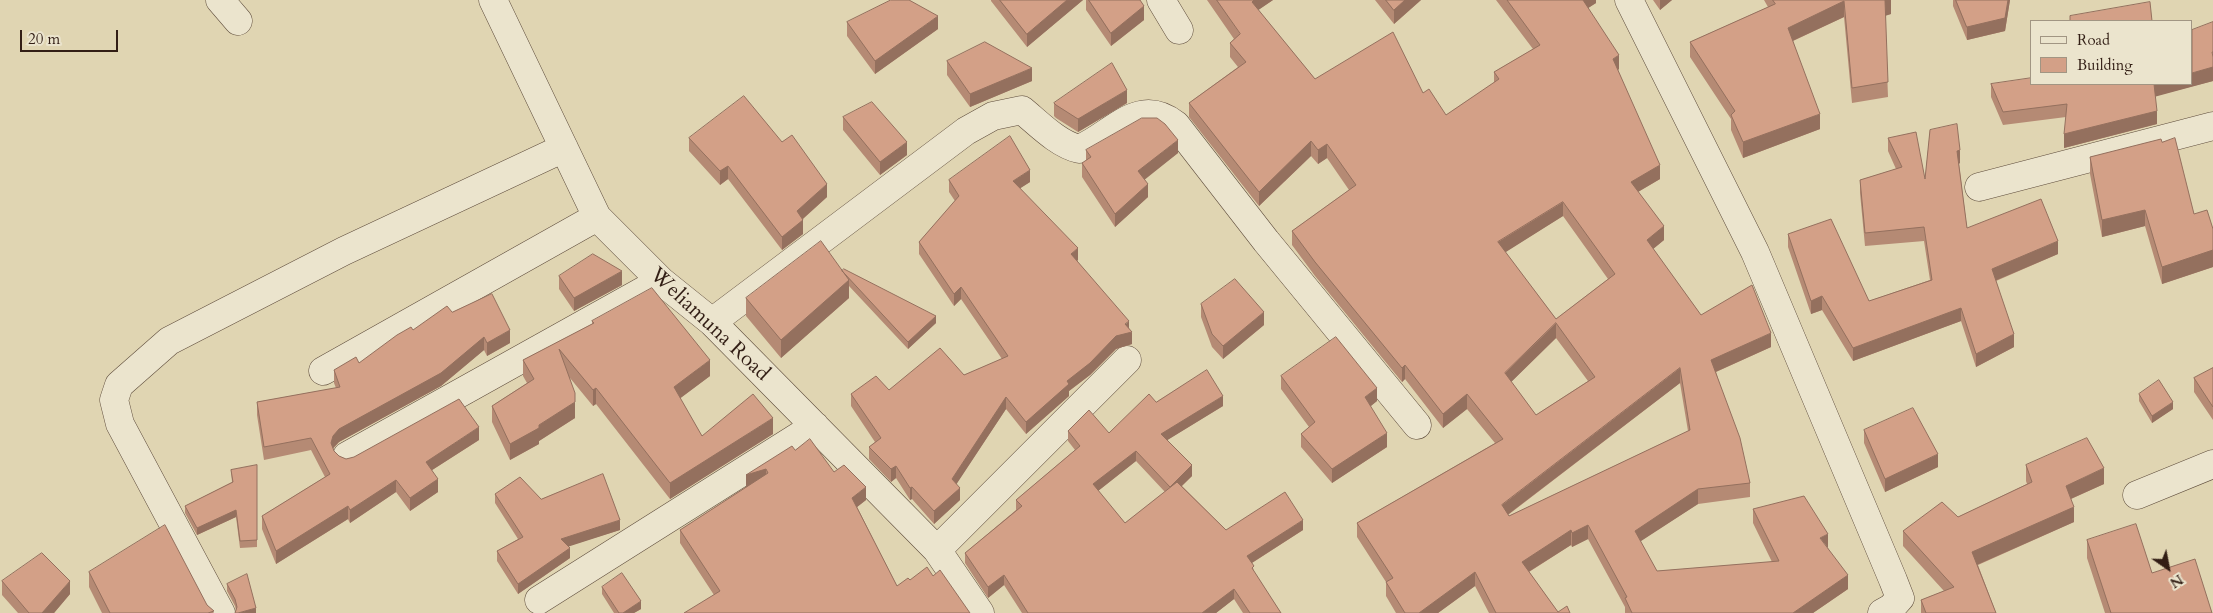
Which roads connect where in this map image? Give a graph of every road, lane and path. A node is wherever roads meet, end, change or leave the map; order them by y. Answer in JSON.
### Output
{"nodes":[{"id":1,"x":220,"y":0,"type":"edge"},
{"id":2,"x":493,"y":0,"type":"edge"},
{"id":3,"x":1161,"y":0,"type":"edge"},
{"id":4,"x":1629,"y":0,"type":"edge"},
{"id":5,"x":238,"y":21,"type":"dead end"},
{"id":6,"x":1179,"y":30,"type":"dead end"},
{"id":7,"x":2213,"y":126,"type":"edge"},
{"id":8,"x":564,"y":148,"type":"junction"},
{"id":9,"x":1979,"y":187,"type":"dead end"},
{"id":10,"x":598,"y":217,"type":"junction"},
{"id":11,"x":661,"y":281,"type":"junction"},
{"id":12,"x":712,"y":322,"type":"junction"},
{"id":13,"x":1127,"y":360,"type":"dead end"},
{"id":14,"x":323,"y":371,"type":"dead end"},
{"id":15,"x":1417,"y":425,"type":"dead end"},
{"id":16,"x":815,"y":426,"type":"junction"},
{"id":17,"x":347,"y":456,"type":"dead end"},
{"id":18,"x":2213,"y":464,"type":"edge"},
{"id":19,"x":2137,"y":495,"type":"dead end"},
{"id":20,"x":937,"y":550,"type":"junction"},
{"id":21,"x":539,"y":600,"type":"dead end"},
{"id":22,"x":221,"y":613,"type":"edge"},
{"id":23,"x":980,"y":613,"type":"edge"},
{"id":24,"x":1882,"y":613,"type":"edge"}],
"edges":[{"from":1,"to":5,"type":"street"},
{"from":2,"to":8,"type":"street","name":"Weliamuna Road"},
{"from":3,"to":6,"type":"street"},
{"from":4,"to":24,"type":"street"},
{"from":7,"to":9,"type":"street"},
{"from":8,"to":10,"type":"street","name":"Weliamuna Road"},
{"from":8,"to":22,"type":"street"},
{"from":10,"to":11,"type":"street","name":"Weliamuna Road"},
{"from":10,"to":14,"type":"street"},
{"from":11,"to":12,"type":"street","name":"Weliamuna Road"},
{"from":11,"to":17,"type":"street"},
{"from":12,"to":15,"type":"street"},
{"from":12,"to":16,"type":"street","name":"Weliamuna Road"},
{"from":13,"to":20,"type":"street"},
{"from":16,"to":20,"type":"street","name":"Weliamuna Road"},
{"from":16,"to":21,"type":"street"},
{"from":18,"to":19,"type":"street"},
{"from":20,"to":23,"type":"street","name":"Weliamuna Road"}]}
